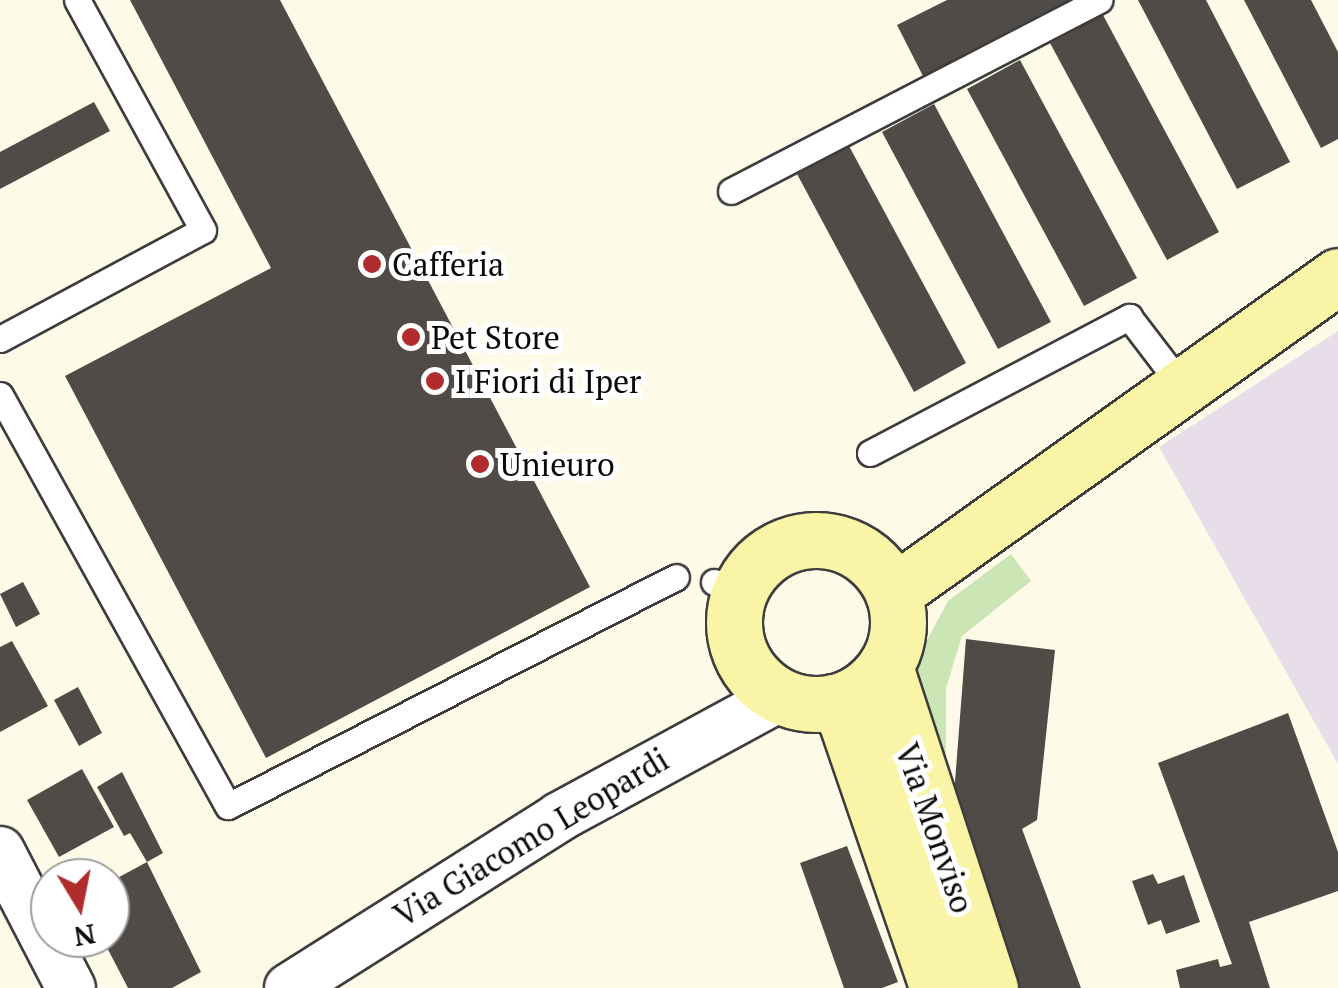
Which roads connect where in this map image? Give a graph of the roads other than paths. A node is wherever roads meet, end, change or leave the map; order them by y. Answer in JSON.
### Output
{"nodes":[{"id":1,"x":77,"y":0,"type":"edge"},
{"id":2,"x":1099,"y":0,"type":"edge"},
{"id":3,"x":731,"y":192,"type":"dead end"},
{"id":4,"x":1338,"y":276,"type":"edge"},
{"id":5,"x":0,"y":338,"type":"edge"},
{"id":6,"x":1182,"y":385,"type":"junction"},
{"id":7,"x":0,"y":395,"type":"edge"},
{"id":8,"x":870,"y":453,"type":"dead end"},
{"id":9,"x":676,"y":578,"type":"dead end"},
{"id":10,"x":892,"y":593,"type":"junction"},
{"id":11,"x":885,"y":667,"type":"junction"},
{"id":12,"x":806,"y":700,"type":"junction"},
{"id":13,"x":0,"y":851,"type":"edge"},
{"id":14,"x":71,"y":988,"type":"edge"},
{"id":15,"x":289,"y":988,"type":"edge"},
{"id":16,"x":938,"y":988,"type":"edge"},
{"id":17,"x":990,"y":988,"type":"edge"}],
"edges":[{"from":1,"to":5,"type":"lane"},
{"from":2,"to":3,"type":"lane"},
{"from":4,"to":6,"type":"street"},
{"from":6,"to":8,"type":"lane"},
{"from":6,"to":10,"type":"street"},
{"from":7,"to":9,"type":"lane"},
{"from":10,"to":11,"type":"street"},
{"from":10,"to":12,"type":"street"},
{"from":11,"to":12,"type":"street","name":"Via Giacomo Leopardi"},
{"from":11,"to":17,"type":"street","name":"Via Monviso"},
{"from":12,"to":15,"type":"street","name":"Via Giacomo Leopardi"},
{"from":12,"to":16,"type":"street","name":"Via Monviso"},
{"from":13,"to":14,"type":"street"}]}
